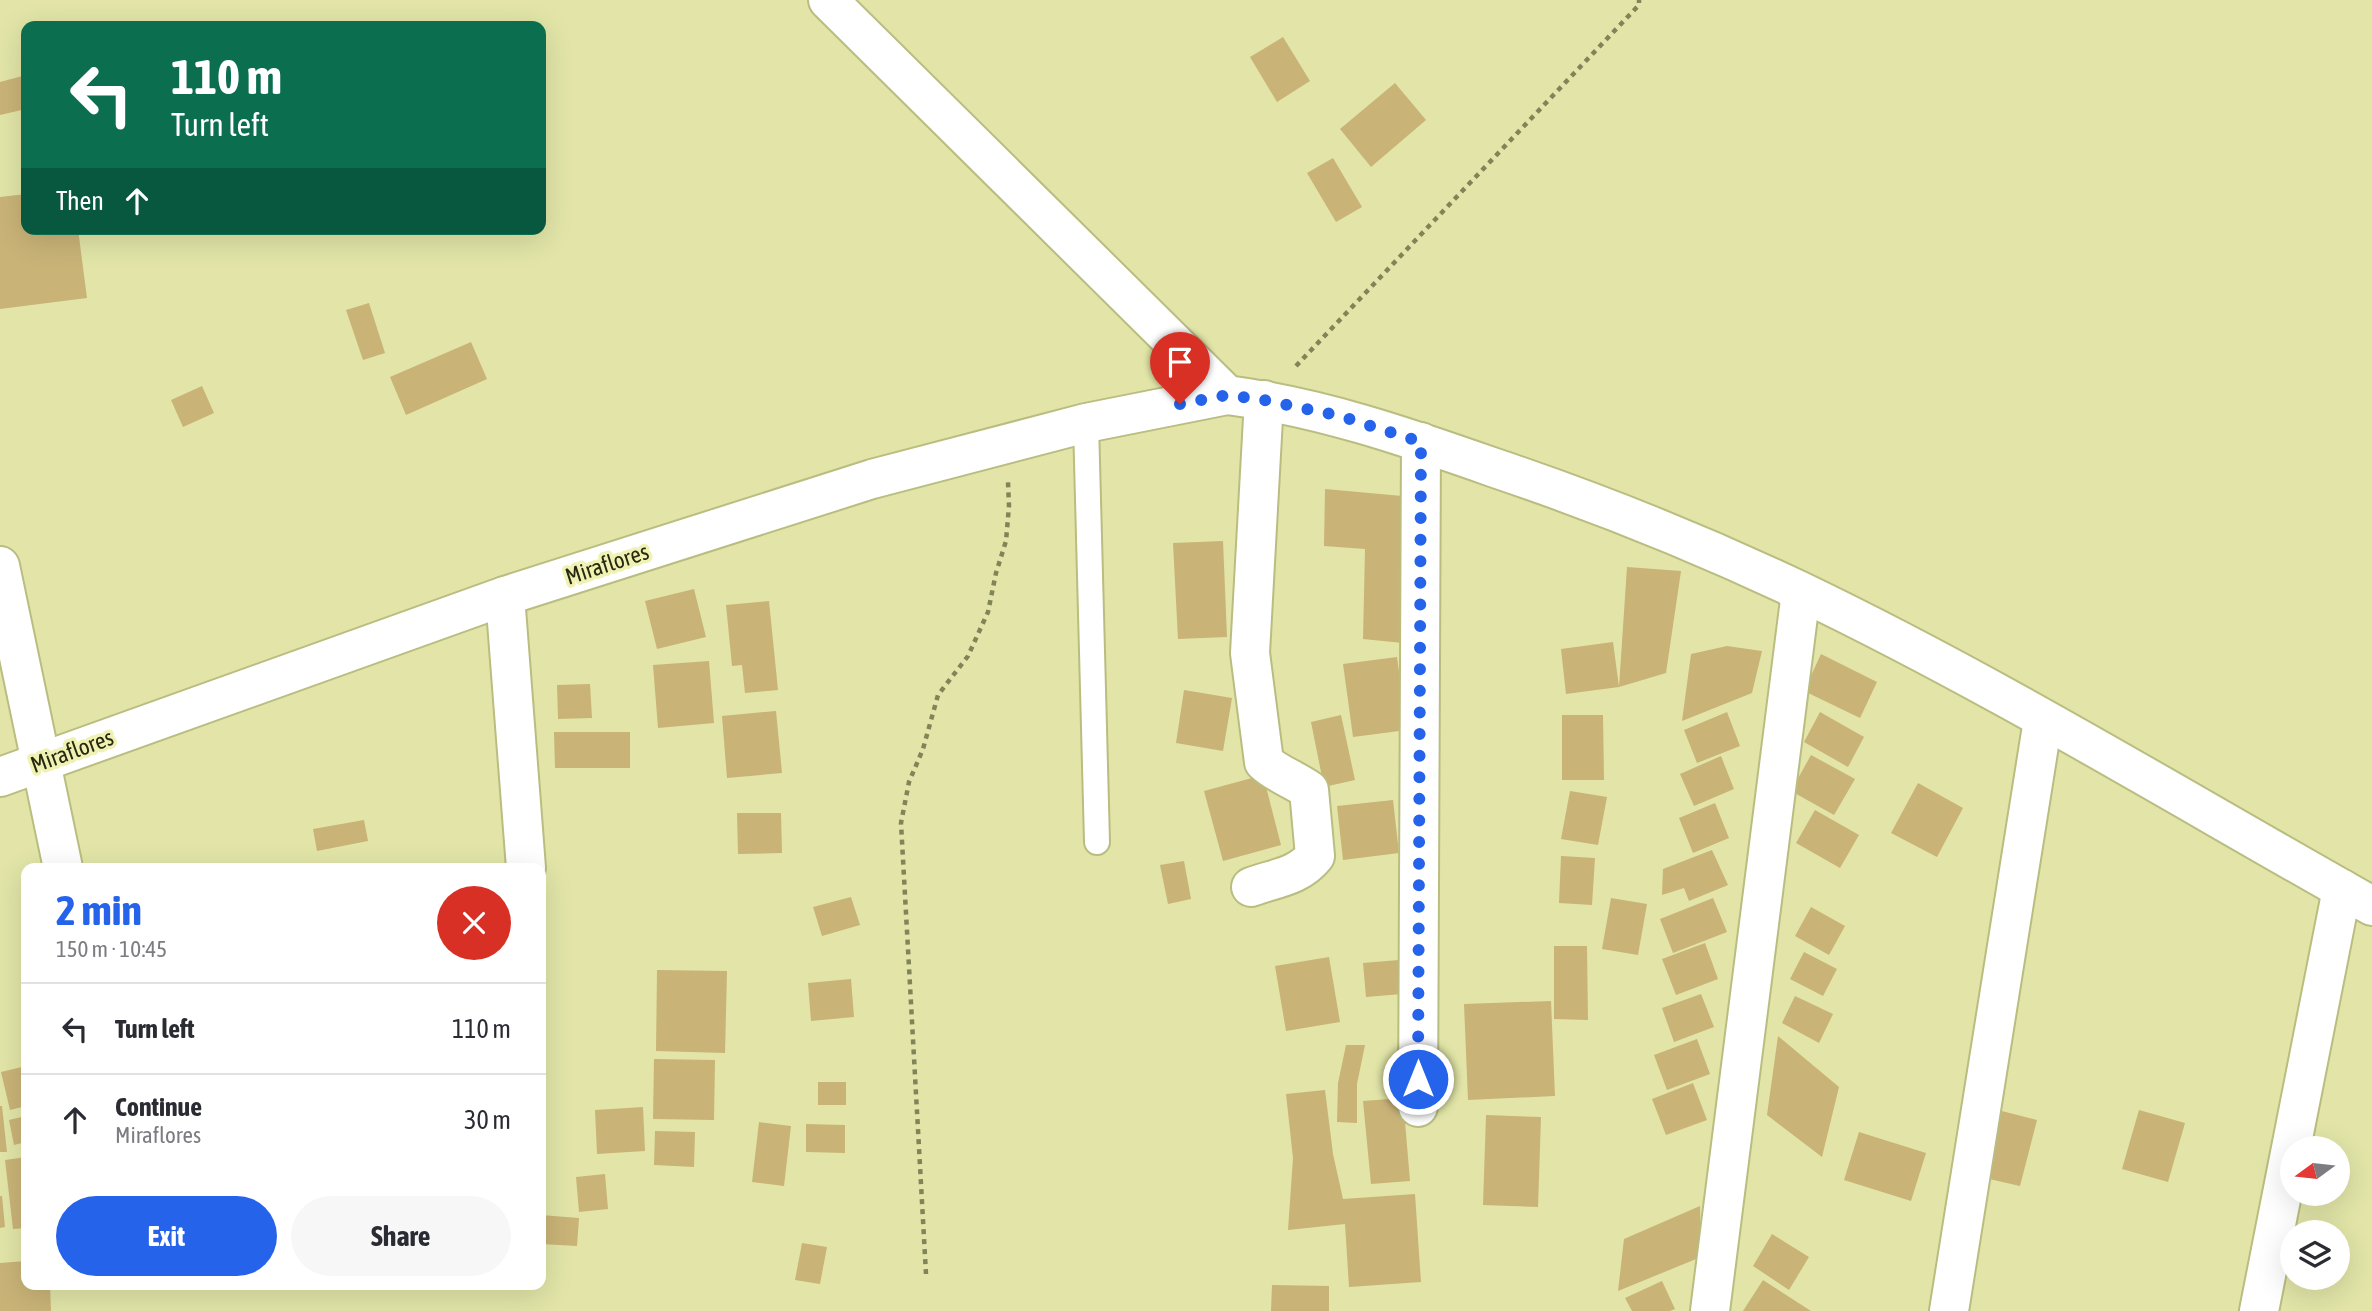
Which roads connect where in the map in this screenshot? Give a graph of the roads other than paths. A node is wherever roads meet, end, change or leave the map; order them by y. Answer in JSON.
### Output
{"nodes":[{"id":1,"x":828,"y":0,"type":"edge"},
{"id":2,"x":1227,"y":395,"type":"junction"},
{"id":3,"x":1264,"y":400,"type":"junction"},
{"id":4,"x":1086,"y":423,"type":"junction"},
{"id":5,"x":1421,"y":442,"type":"junction"},
{"id":6,"x":0,"y":566,"type":"edge"},
{"id":7,"x":1801,"y":592,"type":"junction"},
{"id":8,"x":505,"y":596,"type":"junction"},
{"id":9,"x":2043,"y":720,"type":"junction"},
{"id":10,"x":42,"y":761,"type":"junction"},
{"id":11,"x":0,"y":777,"type":"edge"},
{"id":12,"x":1097,"y":842,"type":"dead end"},
{"id":13,"x":62,"y":863,"type":"edge"},
{"id":14,"x":526,"y":863,"type":"edge"},
{"id":15,"x":1251,"y":887,"type":"dead end"},
{"id":16,"x":2357,"y":898,"type":"edge"},
{"id":17,"x":1418,"y":1107,"type":"dead end"},
{"id":18,"x":1710,"y":1311,"type":"edge"},
{"id":19,"x":1949,"y":1311,"type":"edge"},
{"id":20,"x":2259,"y":1311,"type":"edge"}],
"edges":[{"from":1,"to":2,"type":"street"},
{"from":2,"to":3,"type":"street","name":"Miraflores"},
{"from":2,"to":4,"type":"street","name":"Miraflores"},
{"from":3,"to":5,"type":"street","name":"Miraflores"},
{"from":3,"to":15,"type":"street"},
{"from":4,"to":8,"type":"street","name":"Miraflores"},
{"from":4,"to":12,"type":"lane"},
{"from":5,"to":7,"type":"street","name":"Miraflores"},
{"from":5,"to":17,"type":"street"},
{"from":6,"to":10,"type":"street"},
{"from":7,"to":9,"type":"street","name":"Miraflores"},
{"from":7,"to":18,"type":"street"},
{"from":8,"to":10,"type":"street","name":"Miraflores"},
{"from":8,"to":14,"type":"street"},
{"from":9,"to":16,"type":"street","name":"Miraflores"},
{"from":9,"to":19,"type":"street"},
{"from":10,"to":11,"type":"street","name":"Miraflores"},
{"from":10,"to":13,"type":"street"},
{"from":16,"to":20,"type":"street"}]}
